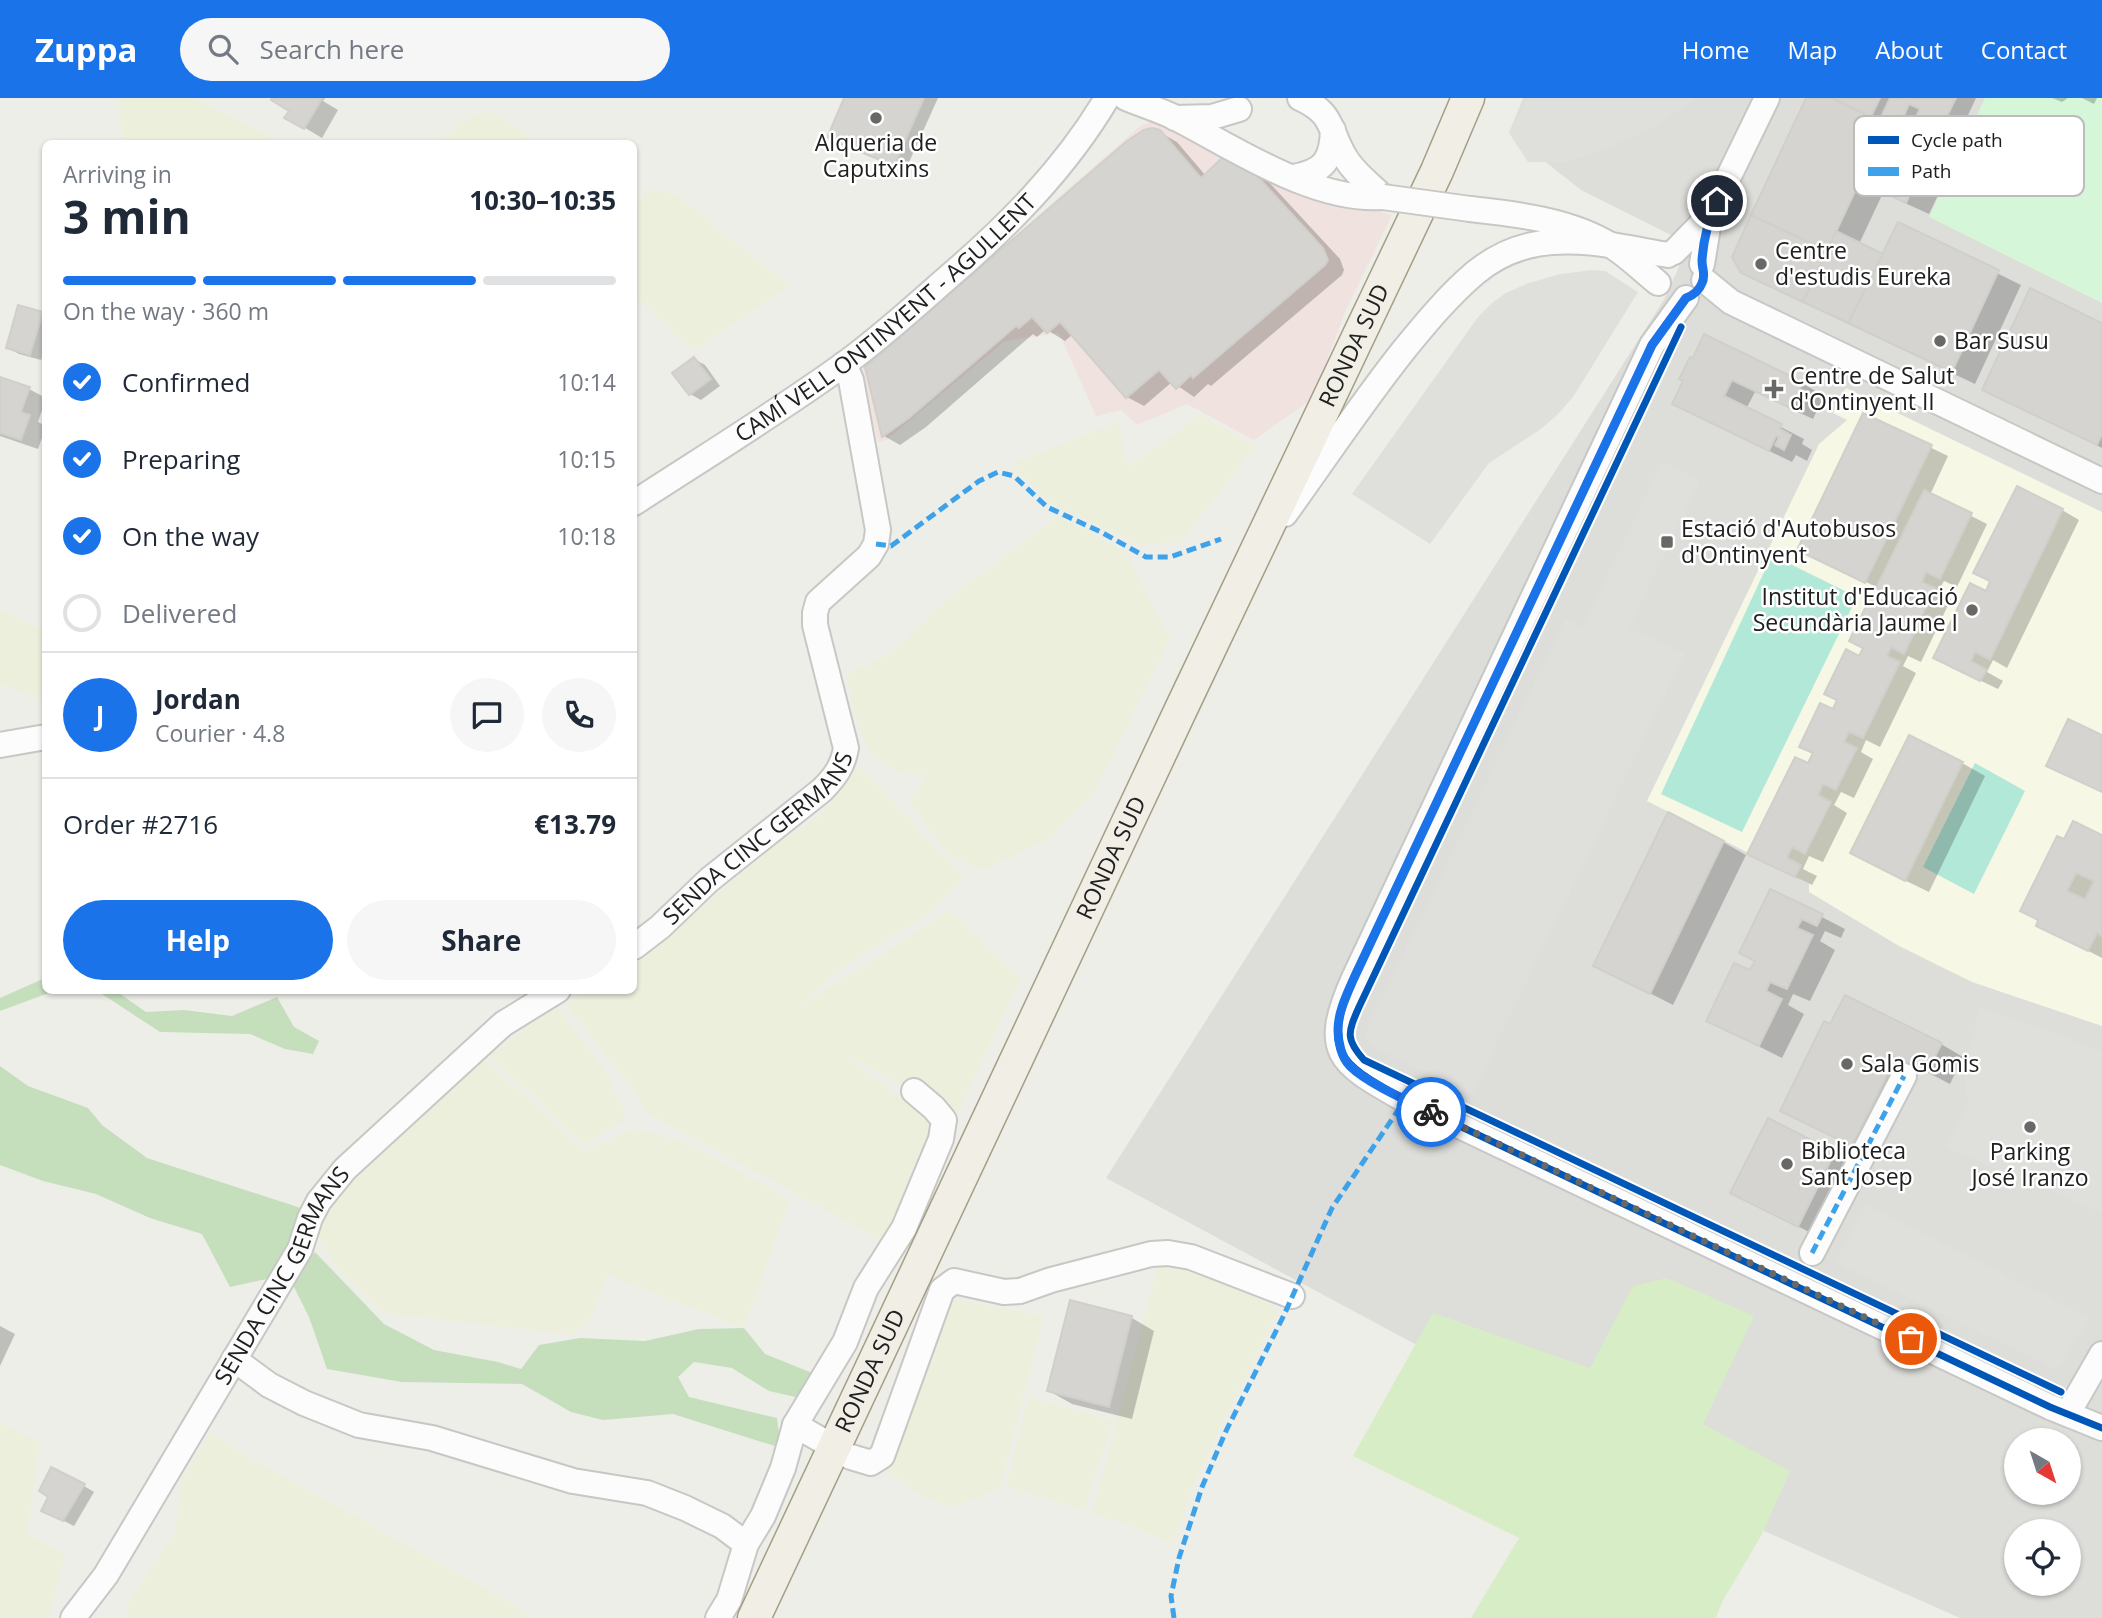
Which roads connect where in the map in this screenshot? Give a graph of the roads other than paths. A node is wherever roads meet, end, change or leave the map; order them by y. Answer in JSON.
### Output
{"nodes":[{"id":1,"x":1107,"y":98,"type":"edge"},
{"id":2,"x":1126,"y":98,"type":"edge"},
{"id":3,"x":1300,"y":98,"type":"edge"},
{"id":4,"x":1468,"y":98,"type":"edge"},
{"id":5,"x":1767,"y":98,"type":"edge"},
{"id":6,"x":1246,"y":104,"type":"edge"},
{"id":7,"x":1331,"y":116,"type":"edge"},
{"id":8,"x":1175,"y":118,"type":"junction"},
{"id":9,"x":1240,"y":151,"type":"junction"},
{"id":10,"x":1293,"y":177,"type":"junction"},
{"id":11,"x":1383,"y":197,"type":"junction"},
{"id":12,"x":1710,"y":215,"type":"junction"},
{"id":13,"x":1611,"y":245,"type":"junction"},
{"id":14,"x":1671,"y":253,"type":"junction"},
{"id":15,"x":1696,"y":284,"type":"junction"},
{"id":16,"x":1660,"y":286,"type":"junction"},
{"id":17,"x":1652,"y":345,"type":"junction"},
{"id":18,"x":844,"y":364,"type":"junction"},
{"id":19,"x":2102,"y":481,"type":"edge"},
{"id":20,"x":637,"y":501,"type":"edge"},
{"id":21,"x":1250,"y":564,"type":"junction"},
{"id":22,"x":42,"y":738,"type":"edge"},
{"id":23,"x":0,"y":746,"type":"edge"},
{"id":24,"x":637,"y":945,"type":"edge"},
{"id":25,"x":551,"y":994,"type":"edge"},
{"id":26,"x":1904,"y":1076,"type":"dead end"},
{"id":27,"x":914,"y":1091,"type":"dead end"},
{"id":28,"x":1812,"y":1253,"type":"dead end"},
{"id":29,"x":1293,"y":1296,"type":"dead end"},
{"id":30,"x":2102,"y":1354,"type":"edge"},
{"id":31,"x":234,"y":1359,"type":"junction"},
{"id":32,"x":2068,"y":1412,"type":"junction"},
{"id":33,"x":795,"y":1425,"type":"junction"},
{"id":34,"x":2102,"y":1428,"type":"edge"},
{"id":35,"x":823,"y":1441,"type":"dead end"},
{"id":36,"x":851,"y":1457,"type":"dead end"},
{"id":37,"x":746,"y":1545,"type":"junction"},
{"id":38,"x":73,"y":1618,"type":"edge"},
{"id":39,"x":718,"y":1618,"type":"edge"},
{"id":40,"x":754,"y":1618,"type":"edge"}],
"edges":[{"from":1,"to":18,"type":"street","name":"CAMÍ VELL ONTINYENT - AGULLENT"},
{"from":2,"to":8,"type":"street"},
{"from":3,"to":7,"type":"street"},
{"from":4,"to":21,"type":"main road","name":"RONDA SUD"},
{"from":5,"to":12,"type":"street"},
{"from":6,"to":8,"type":"street"},
{"from":6,"to":9,"type":"street"},
{"from":7,"to":10,"type":"street"},
{"from":7,"to":11,"type":"street"},
{"from":8,"to":9,"type":"street"},
{"from":9,"to":10,"type":"street"},
{"from":10,"to":11,"type":"street"},
{"from":11,"to":13,"type":"street","bridge":true},
{"from":12,"to":14,"type":"street"},
{"from":12,"to":15,"type":"street"},
{"from":13,"to":14,"type":"street"},
{"from":13,"to":16,"type":"street"},
{"from":13,"to":21,"type":"street"},
{"from":14,"to":15,"type":"street"},
{"from":14,"to":16,"type":"street"},
{"from":15,"to":16,"type":"street"},
{"from":15,"to":17,"type":"street"},
{"from":15,"to":19,"type":"street"},
{"from":16,"to":17,"type":"street"},
{"from":17,"to":32,"type":"street"},
{"from":18,"to":20,"type":"street","name":"CAMÍ VELL ONTINYENT - AGULLENT"},
{"from":18,"to":24,"type":"street","name":"SENDA CINC GERMANS"},
{"from":21,"to":40,"type":"main road","name":"RONDA SUD"},
{"from":22,"to":23,"type":"street"},
{"from":25,"to":31,"type":"street","name":"SENDA CINC GERMANS"},
{"from":26,"to":28,"type":"street"},
{"from":27,"to":33,"type":"street"},
{"from":29,"to":36,"type":"street"},
{"from":30,"to":32,"type":"street"},
{"from":31,"to":37,"type":"street"},
{"from":31,"to":38,"type":"street","name":"SENDA CINC GERMANS"},
{"from":32,"to":34,"type":"street"},
{"from":33,"to":35,"type":"street"},
{"from":33,"to":37,"type":"street"},
{"from":37,"to":39,"type":"street"}]}
